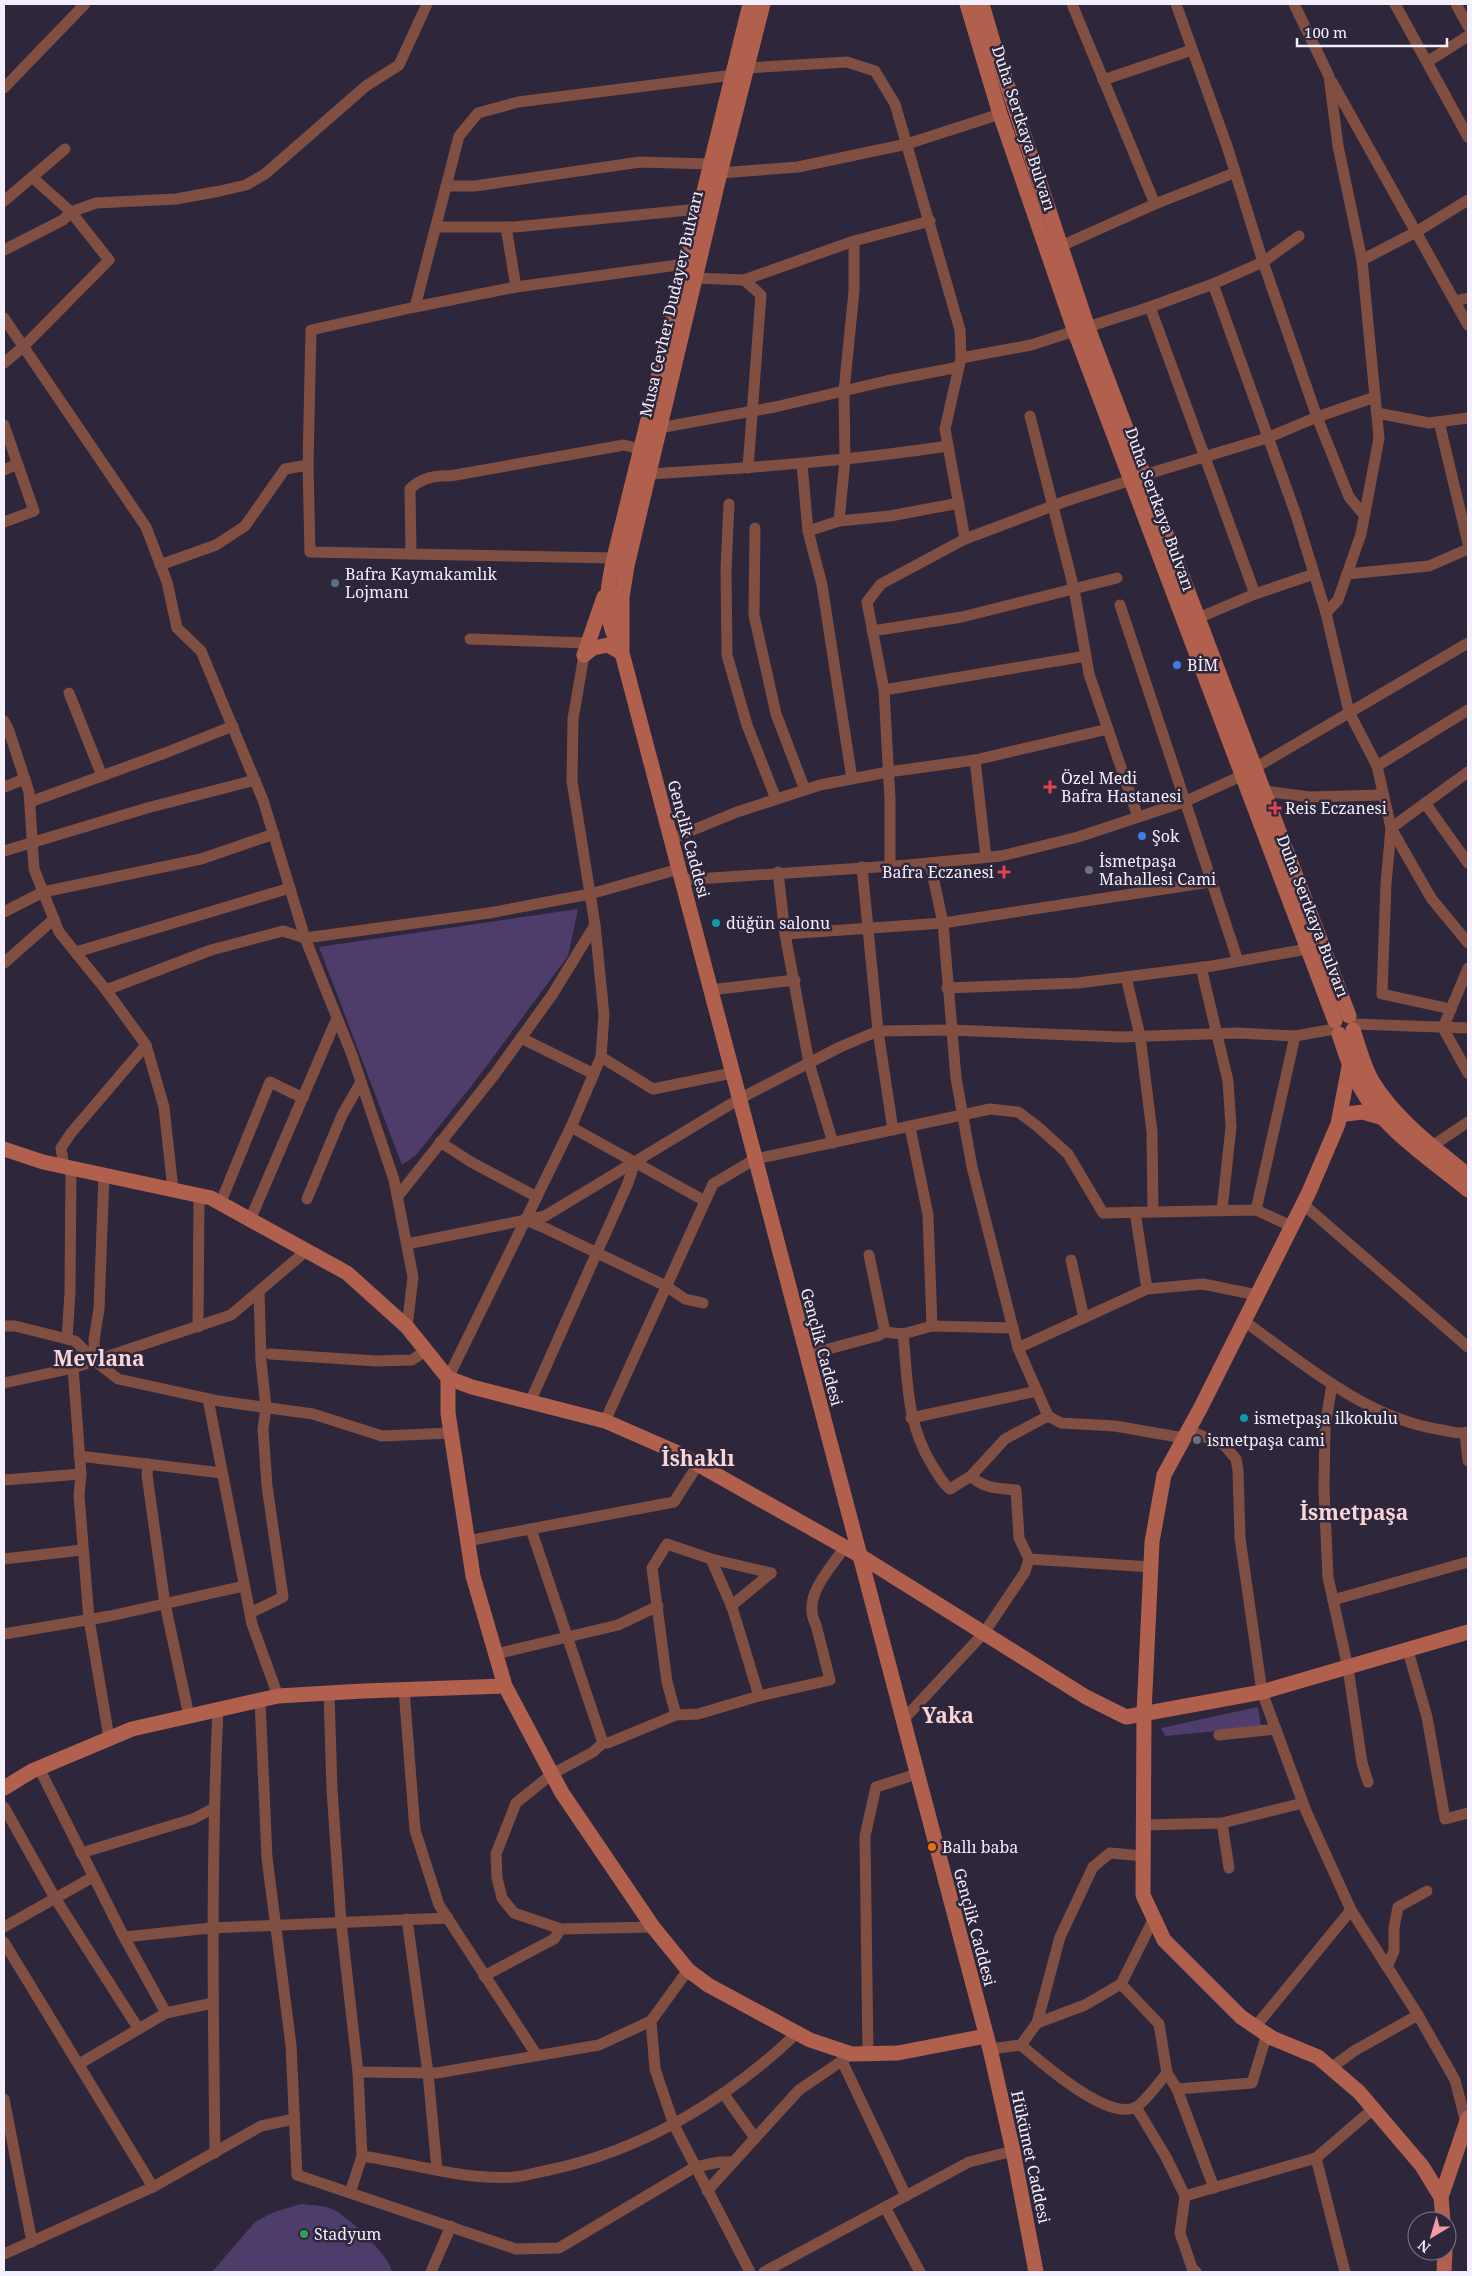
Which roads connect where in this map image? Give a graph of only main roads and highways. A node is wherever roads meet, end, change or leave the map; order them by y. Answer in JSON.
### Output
{"nodes":[{"id":1,"x":750,"y":4,"type":"edge"},
{"id":2,"x":763,"y":4,"type":"edge"},
{"id":3,"x":966,"y":4,"type":"edge"},
{"id":4,"x":984,"y":4,"type":"edge"},
{"id":5,"x":715,"y":169,"type":"junction"},
{"id":6,"x":1081,"y":330,"type":"junction"},
{"id":7,"x":1138,"y":478,"type":"junction"},
{"id":8,"x":607,"y":589,"type":"junction"},
{"id":9,"x":622,"y":614,"type":"junction"},
{"id":10,"x":609,"y":624,"type":"junction"},
{"id":11,"x":586,"y":649,"type":"junction"},
{"id":12,"x":622,"y":653,"type":"junction"},
{"id":13,"x":1247,"y":772,"type":"junction"},
{"id":14,"x":1344,"y":1026,"type":"junction"},
{"id":15,"x":1349,"y":1067,"type":"junction"},
{"id":16,"x":1368,"y":1072,"type":"junction"},
{"id":17,"x":1360,"y":1089,"type":"junction"},
{"id":18,"x":1383,"y":1118,"type":"junction"},
{"id":19,"x":1342,"y":1119,"type":"junction"},
{"id":20,"x":4,"y":1149,"type":"edge"},
{"id":21,"x":1468,"y":1175,"type":"edge"},
{"id":22,"x":1468,"y":1190,"type":"edge"},
{"id":23,"x":448,"y":1378,"type":"junction"},
{"id":24,"x":859,"y":1555,"type":"junction"},
{"id":25,"x":1468,"y":1632,"type":"edge"},
{"id":26,"x":505,"y":1686,"type":"junction"},
{"id":27,"x":1144,"y":1714,"type":"junction"},
{"id":28,"x":4,"y":1788,"type":"edge"},
{"id":29,"x":988,"y":2043,"type":"junction"},
{"id":30,"x":1467,"y":2123,"type":"edge"},
{"id":31,"x":1464,"y":2152,"type":"edge"},
{"id":32,"x":1441,"y":2197,"type":"junction"},
{"id":33,"x":1442,"y":2211,"type":"edge"},
{"id":34,"x":1036,"y":2272,"type":"edge"}],
"edges":[{"from":1,"to":5,"type":"main road","name":"Musa Cevher Dudayev Bulvarı"},
{"from":2,"to":5,"type":"main road","name":"Musa Cevher Dudayev Bulvarı"},
{"from":3,"to":6,"type":"main road","name":"Duha Sertkaya Bulvarı"},
{"from":4,"to":6,"type":"main road","name":"Duha Sertkaya Bulvarı"},
{"from":5,"to":8,"type":"main road","name":"Musa Cevher Dudayev Bulvarı"},
{"from":5,"to":9,"type":"main road","name":"Musa Cevher Dudayev Bulvarı"},
{"from":6,"to":7,"type":"main road","name":"Duha Sertkaya Bulvarı"},
{"from":7,"to":13,"type":"main road","name":"Duha Sertkaya Bulvarı"},
{"from":7,"to":13,"type":"main road","name":"Duha Sertkaya Bulvarı"},
{"from":8,"to":10,"type":"main road","name":"Musa Cevher Dudayev Bulvarı"},
{"from":8,"to":11,"type":"main road","name":"Musa Cevher Dudayev Bulvarı"},
{"from":9,"to":10,"type":"main road"},
{"from":9,"to":12,"type":"main road","name":"Musa Cevher Dudayev Bulvarı"},
{"from":10,"to":11,"type":"main road"},
{"from":10,"to":12,"type":"main road","name":"Musa Cevher Dudayev Bulvarı"},
{"from":11,"to":12,"type":"main road"},
{"from":12,"to":24,"type":"main road","name":"Gençlik Caddesi"},
{"from":13,"to":14,"type":"main road","name":"Duha Sertkaya Bulvarı"},
{"from":13,"to":14,"type":"main road","name":"Duha Sertkaya Bulvarı"},
{"from":14,"to":15,"type":"main road"},
{"from":14,"to":16,"type":"main road","name":"Duha Sertkaya Bulvarı"},
{"from":15,"to":17,"type":"main road"},
{"from":15,"to":19,"type":"main road"},
{"from":16,"to":17,"type":"main road"},
{"from":16,"to":21,"type":"main road","name":"Duha Sertkaya Bulvarı"},
{"from":17,"to":18,"type":"main road"},
{"from":17,"to":19,"type":"main road"},
{"from":18,"to":19,"type":"main road"},
{"from":18,"to":22,"type":"main road"},
{"from":19,"to":27,"type":"main road"},
{"from":20,"to":23,"type":"main road"},
{"from":23,"to":24,"type":"main road"},
{"from":23,"to":26,"type":"main road"},
{"from":24,"to":27,"type":"main road"},
{"from":24,"to":29,"type":"main road","name":"Gençlik Caddesi"},
{"from":25,"to":27,"type":"main road"},
{"from":26,"to":28,"type":"main road"},
{"from":26,"to":29,"type":"main road"},
{"from":27,"to":32,"type":"main road"},
{"from":29,"to":34,"type":"main road","name":"Hükümet Caddesi"},
{"from":30,"to":31,"type":"main road"},
{"from":31,"to":32,"type":"main road"},
{"from":32,"to":33,"type":"main road"}]}
